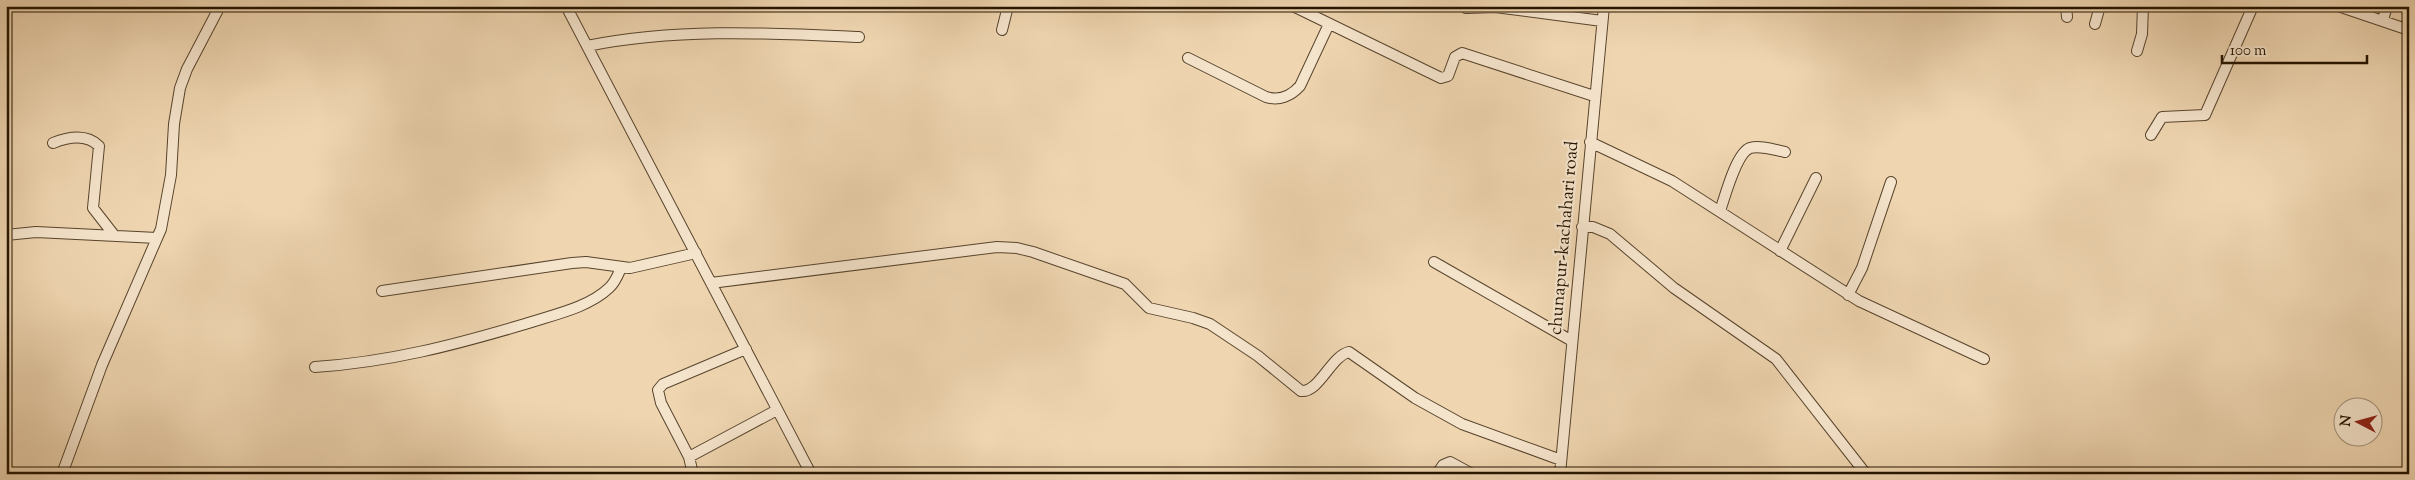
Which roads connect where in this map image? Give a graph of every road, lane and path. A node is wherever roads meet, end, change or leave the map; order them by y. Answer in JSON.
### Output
{"nodes":[{"id":1,"x":220,"y":6,"type":"edge"},
{"id":2,"x":566,"y":6,"type":"edge"},
{"id":3,"x":1008,"y":6,"type":"edge"},
{"id":4,"x":1604,"y":6,"type":"edge"},
{"id":5,"x":2100,"y":6,"type":"edge"},
{"id":6,"x":2143,"y":6,"type":"edge"},
{"id":7,"x":2254,"y":6,"type":"edge"},
{"id":8,"x":2338,"y":6,"type":"edge"},
{"id":9,"x":2387,"y":6,"type":"edge"},
{"id":10,"x":1300,"y":8,"type":"edge"},
{"id":11,"x":1466,"y":8,"type":"dead end"},
{"id":12,"x":2383,"y":20,"type":"junction"},
{"id":13,"x":1602,"y":21,"type":"junction"},
{"id":14,"x":1329,"y":24,"type":"junction"},
{"id":15,"x":2094,"y":24,"type":"dead end"},
{"id":16,"x":1002,"y":30,"type":"dead end"},
{"id":17,"x":2409,"y":30,"type":"edge"},
{"id":18,"x":859,"y":37,"type":"dead end"},
{"id":19,"x":587,"y":46,"type":"junction"},
{"id":20,"x":2137,"y":51,"type":"dead end"},
{"id":21,"x":1188,"y":58,"type":"dead end"},
{"id":22,"x":1594,"y":96,"type":"junction"},
{"id":23,"x":2151,"y":135,"type":"dead end"},
{"id":24,"x":1590,"y":142,"type":"junction"},
{"id":25,"x":54,"y":143,"type":"dead end"},
{"id":26,"x":1785,"y":152,"type":"dead end"},
{"id":27,"x":1816,"y":178,"type":"dead end"},
{"id":28,"x":1891,"y":182,"type":"dead end"},
{"id":29,"x":1720,"y":211,"type":"junction"},
{"id":30,"x":1582,"y":227,"type":"junction"},
{"id":31,"x":6,"y":235,"type":"edge"},
{"id":32,"x":114,"y":235,"type":"junction"},
{"id":33,"x":157,"y":238,"type":"junction"},
{"id":34,"x":1780,"y":251,"type":"junction"},
{"id":35,"x":696,"y":253,"type":"junction"},
{"id":36,"x":1434,"y":262,"type":"dead end"},
{"id":37,"x":621,"y":268,"type":"junction"},
{"id":38,"x":712,"y":283,"type":"junction"},
{"id":39,"x":382,"y":291,"type":"dead end"},
{"id":40,"x":1848,"y":295,"type":"junction"},
{"id":41,"x":1572,"y":340,"type":"junction"},
{"id":42,"x":746,"y":350,"type":"junction"},
{"id":43,"x":1984,"y":359,"type":"dead end"},
{"id":44,"x":315,"y":367,"type":"dead end"},
{"id":45,"x":778,"y":410,"type":"junction"},
{"id":46,"x":689,"y":457,"type":"junction"},
{"id":47,"x":1561,"y":460,"type":"junction"},
{"id":48,"x":62,"y":474,"type":"edge"},
{"id":49,"x":693,"y":474,"type":"edge"},
{"id":50,"x":811,"y":474,"type":"edge"},
{"id":51,"x":1437,"y":474,"type":"edge"},
{"id":52,"x":1472,"y":474,"type":"edge"},
{"id":53,"x":1560,"y":474,"type":"edge"},
{"id":54,"x":1866,"y":474,"type":"edge"}],
"edges":[{"from":1,"to":33,"type":"street"},
{"from":2,"to":19,"type":"street"},
{"from":3,"to":16,"type":"street"},
{"from":4,"to":13,"type":"street","name":"chunapur-kachahari road"},
{"from":5,"to":15,"type":"street"},
{"from":6,"to":20,"type":"street"},
{"from":7,"to":23,"type":"street"},
{"from":8,"to":12,"type":"street"},
{"from":9,"to":12,"type":"street"},
{"from":10,"to":14,"type":"street"},
{"from":11,"to":13,"type":"street"},
{"from":12,"to":17,"type":"street"},
{"from":13,"to":22,"type":"street","name":"chunapur-kachahari road"},
{"from":14,"to":21,"type":"street"},
{"from":14,"to":22,"type":"street"},
{"from":18,"to":19,"type":"street"},
{"from":19,"to":35,"type":"street"},
{"from":22,"to":24,"type":"street","name":"chunapur-kachahari road"},
{"from":24,"to":29,"type":"street"},
{"from":24,"to":30,"type":"street","name":"chunapur-kachahari road"},
{"from":25,"to":32,"type":"street"},
{"from":26,"to":29,"type":"street"},
{"from":27,"to":34,"type":"street"},
{"from":28,"to":40,"type":"street"},
{"from":29,"to":34,"type":"street"},
{"from":30,"to":41,"type":"street","name":"chunapur-kachahari road"},
{"from":30,"to":54,"type":"street"},
{"from":31,"to":32,"type":"street"},
{"from":32,"to":33,"type":"street"},
{"from":33,"to":48,"type":"street"},
{"from":34,"to":40,"type":"street"},
{"from":35,"to":37,"type":"street"},
{"from":35,"to":38,"type":"street"},
{"from":36,"to":41,"type":"street"},
{"from":37,"to":39,"type":"street"},
{"from":37,"to":44,"type":"street"},
{"from":38,"to":42,"type":"street"},
{"from":38,"to":47,"type":"street"},
{"from":40,"to":43,"type":"street"},
{"from":41,"to":47,"type":"street","name":"chunapur-kachahari road"},
{"from":42,"to":45,"type":"street"},
{"from":42,"to":46,"type":"street"},
{"from":45,"to":46,"type":"street"},
{"from":45,"to":50,"type":"street"},
{"from":46,"to":49,"type":"street"},
{"from":47,"to":53,"type":"street","name":"chunapur-kachahari road"},
{"from":51,"to":52,"type":"street"}]}
